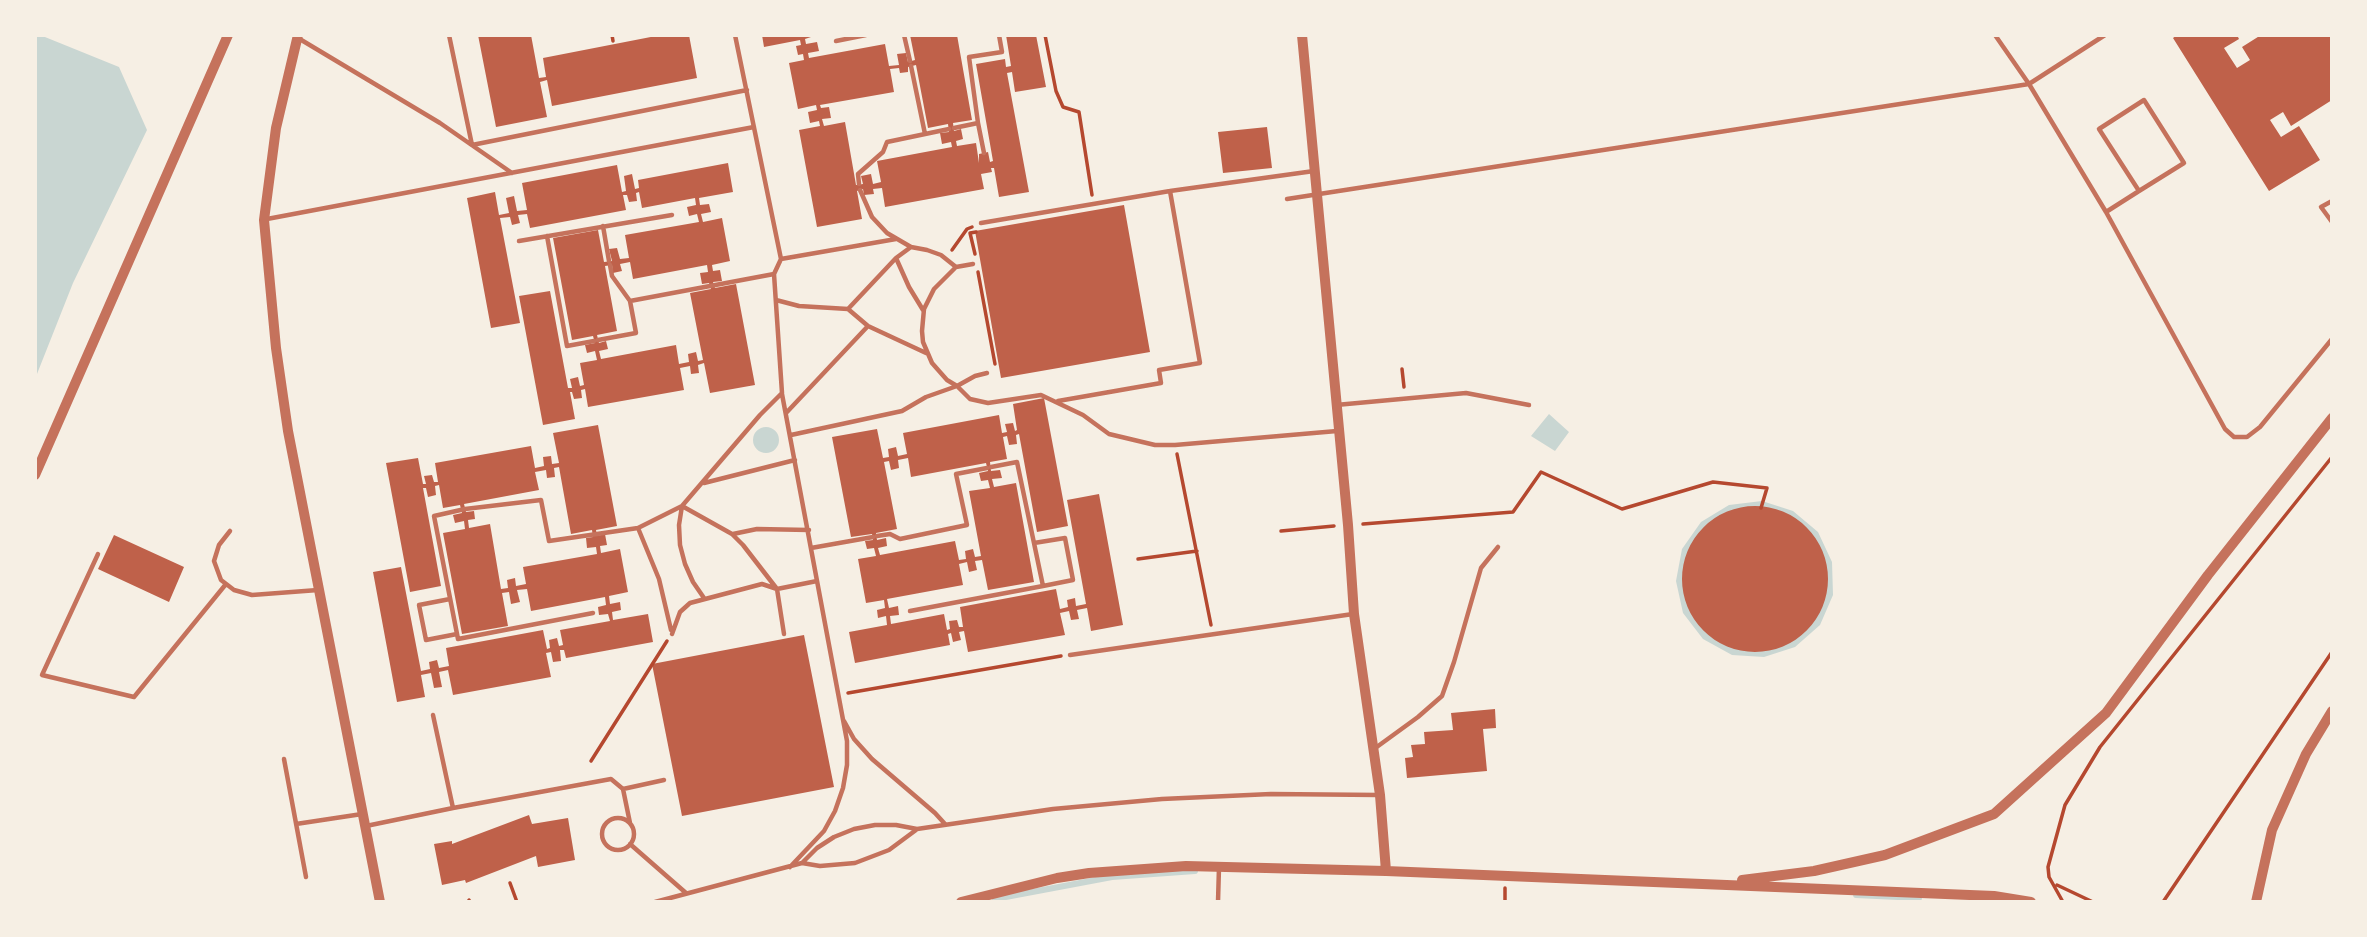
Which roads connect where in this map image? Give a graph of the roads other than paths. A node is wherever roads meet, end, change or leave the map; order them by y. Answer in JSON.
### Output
{"nodes":[{"id":1,"x":228,"y":35,"type":"edge"},
{"id":2,"x":449,"y":35,"type":"edge"},
{"id":3,"x":735,"y":35,"type":"edge"},
{"id":4,"x":866,"y":35,"type":"edge"},
{"id":5,"x":904,"y":35,"type":"edge"},
{"id":6,"x":999,"y":35,"type":"edge"},
{"id":7,"x":1302,"y":35,"type":"edge"},
{"id":8,"x":1995,"y":35,"type":"edge"},
{"id":9,"x":2105,"y":35,"type":"edge"},
{"id":10,"x":298,"y":36,"type":"edge"},
{"id":11,"x":836,"y":41,"type":"dead end"},
{"id":12,"x":2029,"y":83,"type":"junction"},
{"id":13,"x":747,"y":90,"type":"junction"},
{"id":14,"x":978,"y":123,"type":"junction"},
{"id":15,"x":754,"y":127,"type":"junction"},
{"id":16,"x":925,"y":134,"type":"junction"},
{"id":17,"x":472,"y":145,"type":"junction"},
{"id":18,"x":984,"y":153,"type":"dead end"},
{"id":19,"x":1314,"y":171,"type":"junction"},
{"id":20,"x":512,"y":173,"type":"junction"},
{"id":21,"x":1170,"y":191,"type":"junction"},
{"id":22,"x":2139,"y":191,"type":"junction"},
{"id":23,"x":1318,"y":195,"type":"junction"},
{"id":24,"x":1286,"y":199,"type":"dead end"},
{"id":25,"x":2332,"y":201,"type":"edge"},
{"id":26,"x":2106,"y":212,"type":"junction"},
{"id":27,"x":671,"y":215,"type":"dead end"},
{"id":28,"x":264,"y":220,"type":"junction"},
{"id":29,"x":2332,"y":222,"type":"edge"},
{"id":30,"x":981,"y":223,"type":"road end"},
{"id":31,"x":603,"y":226,"type":"junction"},
{"id":32,"x":547,"y":236,"type":"junction"},
{"id":33,"x":896,"y":239,"type":"junction"},
{"id":34,"x":519,"y":240,"type":"dead end"},
{"id":35,"x":911,"y":247,"type":"junction"},
{"id":36,"x":896,"y":258,"type":"junction"},
{"id":37,"x":780,"y":259,"type":"junction"},
{"id":38,"x":973,"y":264,"type":"dead end"},
{"id":39,"x":957,"y":267,"type":"junction"},
{"id":40,"x":775,"y":274,"type":"junction"},
{"id":41,"x":776,"y":300,"type":"junction"},
{"id":42,"x":630,"y":301,"type":"junction"},
{"id":43,"x":848,"y":309,"type":"junction"},
{"id":44,"x":924,"y":311,"type":"junction"},
{"id":45,"x":868,"y":326,"type":"junction"},
{"id":46,"x":2332,"y":339,"type":"edge"},
{"id":47,"x":926,"y":353,"type":"junction"},
{"id":48,"x":987,"y":373,"type":"dead end"},
{"id":49,"x":957,"y":386,"type":"junction"},
{"id":50,"x":782,"y":393,"type":"junction"},
{"id":51,"x":1058,"y":401,"type":"junction"},
{"id":52,"x":1335,"y":405,"type":"junction"},
{"id":53,"x":1529,"y":405,"type":"dead end"},
{"id":54,"x":786,"y":412,"type":"junction"},
{"id":55,"x":2332,"y":418,"type":"edge"},
{"id":56,"x":1338,"y":431,"type":"junction"},
{"id":57,"x":791,"y":435,"type":"junction"},
{"id":58,"x":795,"y":460,"type":"junction"},
{"id":59,"x":35,"y":475,"type":"edge"},
{"id":60,"x":702,"y":483,"type":"junction"},
{"id":61,"x":682,"y":506,"type":"junction"},
{"id":62,"x":638,"y":528,"type":"junction"},
{"id":63,"x":809,"y":530,"type":"junction"},
{"id":64,"x":230,"y":531,"type":"dead end"},
{"id":65,"x":732,"y":534,"type":"junction"},
{"id":66,"x":1034,"y":543,"type":"junction"},
{"id":67,"x":1499,"y":547,"type":"dead end"},
{"id":68,"x":811,"y":548,"type":"junction"},
{"id":69,"x":98,"y":554,"type":"dead end"},
{"id":70,"x":817,"y":581,"type":"junction"},
{"id":71,"x":226,"y":584,"type":"junction"},
{"id":72,"x":1043,"y":586,"type":"junction"},
{"id":73,"x":777,"y":589,"type":"junction"},
{"id":74,"x":319,"y":590,"type":"junction"},
{"id":75,"x":704,"y":598,"type":"junction"},
{"id":76,"x":450,"y":599,"type":"junction"},
{"id":77,"x":910,"y":611,"type":"dead end"},
{"id":78,"x":593,"y":612,"type":"dead end"},
{"id":79,"x":1354,"y":614,"type":"junction"},
{"id":80,"x":457,"y":634,"type":"junction"},
{"id":81,"x":784,"y":634,"type":"dead end"},
{"id":82,"x":1070,"y":655,"type":"road end"},
{"id":83,"x":2332,"y":711,"type":"edge"},
{"id":84,"x":433,"y":715,"type":"dead end"},
{"id":85,"x":842,"y":718,"type":"junction"},
{"id":86,"x":1373,"y":749,"type":"junction"},
{"id":87,"x":284,"y":759,"type":"dead end"},
{"id":88,"x":664,"y":780,"type":"dead end"},
{"id":89,"x":623,"y":789,"type":"junction"},
{"id":90,"x":1380,"y":795,"type":"junction"},
{"id":91,"x":453,"y":808,"type":"junction"},
{"id":92,"x":363,"y":814,"type":"junction"},
{"id":93,"x":296,"y":824,"type":"junction"},
{"id":94,"x":630,"y":824,"type":"junction"},
{"id":95,"x":945,"y":824,"type":"junction"},
{"id":96,"x":365,"y":826,"type":"junction"},
{"id":97,"x":917,"y":829,"type":"junction"},
{"id":98,"x":630,"y":844,"type":"junction"},
{"id":99,"x":802,"y":863,"type":"junction"},
{"id":100,"x":1219,"y":866,"type":"junction"},
{"id":101,"x":790,"y":867,"type":"junction"},
{"id":102,"x":1386,"y":871,"type":"junction"},
{"id":103,"x":306,"y":877,"type":"dead end"},
{"id":104,"x":1712,"y":884,"type":"junction"},
{"id":105,"x":687,"y":894,"type":"junction"},
{"id":106,"x":380,"y":902,"type":"edge"},
{"id":107,"x":655,"y":902,"type":"edge"},
{"id":108,"x":961,"y":902,"type":"edge"},
{"id":109,"x":1218,"y":902,"type":"edge"},
{"id":110,"x":2031,"y":902,"type":"edge"},
{"id":111,"x":2256,"y":902,"type":"edge"}],
"edges":[{"from":1,"to":59,"type":"street"},
{"from":2,"to":17,"type":"lane"},
{"from":3,"to":13,"type":"lane"},
{"from":4,"to":11,"type":"lane"},
{"from":5,"to":16,"type":"lane"},
{"from":6,"to":14,"type":"lane"},
{"from":7,"to":19,"type":"street"},
{"from":8,"to":12,"type":"lane"},
{"from":9,"to":12,"type":"lane"},
{"from":10,"to":17,"type":"lane"},
{"from":10,"to":28,"type":"street"},
{"from":12,"to":23,"type":"lane"},
{"from":12,"to":26,"type":"lane"},
{"from":13,"to":15,"type":"lane"},
{"from":13,"to":17,"type":"lane"},
{"from":14,"to":16,"type":"lane"},
{"from":14,"to":18,"type":"lane"},
{"from":15,"to":20,"type":"lane"},
{"from":15,"to":37,"type":"lane"},
{"from":16,"to":33,"type":"lane"},
{"from":17,"to":20,"type":"lane"},
{"from":19,"to":21,"type":"lane"},
{"from":19,"to":23,"type":"street"},
{"from":20,"to":28,"type":"lane"},
{"from":21,"to":30,"type":"lane"},
{"from":21,"to":51,"type":"lane"},
{"from":22,"to":22,"type":"lane"},
{"from":22,"to":26,"type":"lane"},
{"from":23,"to":24,"type":"lane"},
{"from":23,"to":52,"type":"street"},
{"from":25,"to":29,"type":"lane"},
{"from":26,"to":46,"type":"lane"},
{"from":27,"to":31,"type":"lane"},
{"from":28,"to":74,"type":"street"},
{"from":31,"to":32,"type":"lane"},
{"from":31,"to":42,"type":"lane"},
{"from":32,"to":34,"type":"lane"},
{"from":32,"to":42,"type":"lane"},
{"from":33,"to":35,"type":"lane"},
{"from":33,"to":37,"type":"lane"},
{"from":35,"to":36,"type":"lane"},
{"from":35,"to":39,"type":"lane"},
{"from":36,"to":43,"type":"lane"},
{"from":36,"to":44,"type":"lane"},
{"from":37,"to":40,"type":"lane"},
{"from":38,"to":39,"type":"lane"},
{"from":39,"to":44,"type":"lane"},
{"from":40,"to":41,"type":"lane"},
{"from":40,"to":42,"type":"lane"},
{"from":41,"to":43,"type":"lane"},
{"from":41,"to":50,"type":"lane"},
{"from":43,"to":45,"type":"lane"},
{"from":44,"to":47,"type":"lane"},
{"from":45,"to":47,"type":"lane"},
{"from":45,"to":54,"type":"lane"},
{"from":47,"to":49,"type":"lane"},
{"from":48,"to":49,"type":"lane"},
{"from":49,"to":51,"type":"lane"},
{"from":49,"to":57,"type":"lane"},
{"from":50,"to":54,"type":"lane"},
{"from":50,"to":60,"type":"lane"},
{"from":51,"to":56,"type":"lane"},
{"from":52,"to":53,"type":"lane"},
{"from":52,"to":56,"type":"street"},
{"from":54,"to":57,"type":"lane"},
{"from":55,"to":104,"type":"street"},
{"from":56,"to":79,"type":"street"},
{"from":57,"to":58,"type":"lane"},
{"from":58,"to":60,"type":"lane"},
{"from":58,"to":63,"type":"lane"},
{"from":60,"to":61,"type":"lane"},
{"from":61,"to":62,"type":"lane"},
{"from":61,"to":65,"type":"lane"},
{"from":61,"to":75,"type":"lane"},
{"from":62,"to":75,"type":"lane"},
{"from":62,"to":76,"type":"lane"},
{"from":63,"to":65,"type":"lane"},
{"from":63,"to":68,"type":"lane"},
{"from":64,"to":71,"type":"lane"},
{"from":65,"to":73,"type":"lane"},
{"from":66,"to":68,"type":"lane"},
{"from":66,"to":72,"type":"lane"},
{"from":66,"to":72,"type":"lane"},
{"from":67,"to":86,"type":"lane"},
{"from":68,"to":70,"type":"lane"},
{"from":69,"to":71,"type":"lane"},
{"from":70,"to":73,"type":"lane"},
{"from":70,"to":85,"type":"lane"},
{"from":71,"to":74,"type":"lane"},
{"from":72,"to":77,"type":"lane"},
{"from":73,"to":75,"type":"lane"},
{"from":73,"to":81,"type":"lane"},
{"from":74,"to":92,"type":"street"},
{"from":76,"to":80,"type":"lane"},
{"from":76,"to":80,"type":"lane"},
{"from":78,"to":80,"type":"lane"},
{"from":79,"to":82,"type":"lane"},
{"from":79,"to":86,"type":"street"},
{"from":83,"to":111,"type":"street"},
{"from":84,"to":91,"type":"lane"},
{"from":85,"to":95,"type":"lane"},
{"from":85,"to":101,"type":"lane"},
{"from":86,"to":90,"type":"street"},
{"from":87,"to":93,"type":"lane"},
{"from":88,"to":89,"type":"lane"},
{"from":89,"to":91,"type":"lane"},
{"from":89,"to":94,"type":"lane"},
{"from":90,"to":95,"type":"lane"},
{"from":90,"to":102,"type":"street"},
{"from":91,"to":96,"type":"lane"},
{"from":92,"to":93,"type":"lane"},
{"from":92,"to":96,"type":"street"},
{"from":93,"to":103,"type":"lane"},
{"from":94,"to":98,"type":"lane"},
{"from":94,"to":98,"type":"lane"},
{"from":95,"to":97,"type":"lane"},
{"from":96,"to":106,"type":"street"},
{"from":97,"to":99,"type":"lane"},
{"from":97,"to":99,"type":"lane"},
{"from":98,"to":105,"type":"lane"},
{"from":99,"to":101,"type":"lane"},
{"from":100,"to":102,"type":"street"},
{"from":100,"to":108,"type":"street"},
{"from":100,"to":109,"type":"lane"},
{"from":101,"to":105,"type":"lane"},
{"from":102,"to":104,"type":"street"},
{"from":104,"to":110,"type":"street"},
{"from":105,"to":107,"type":"lane"}]}
